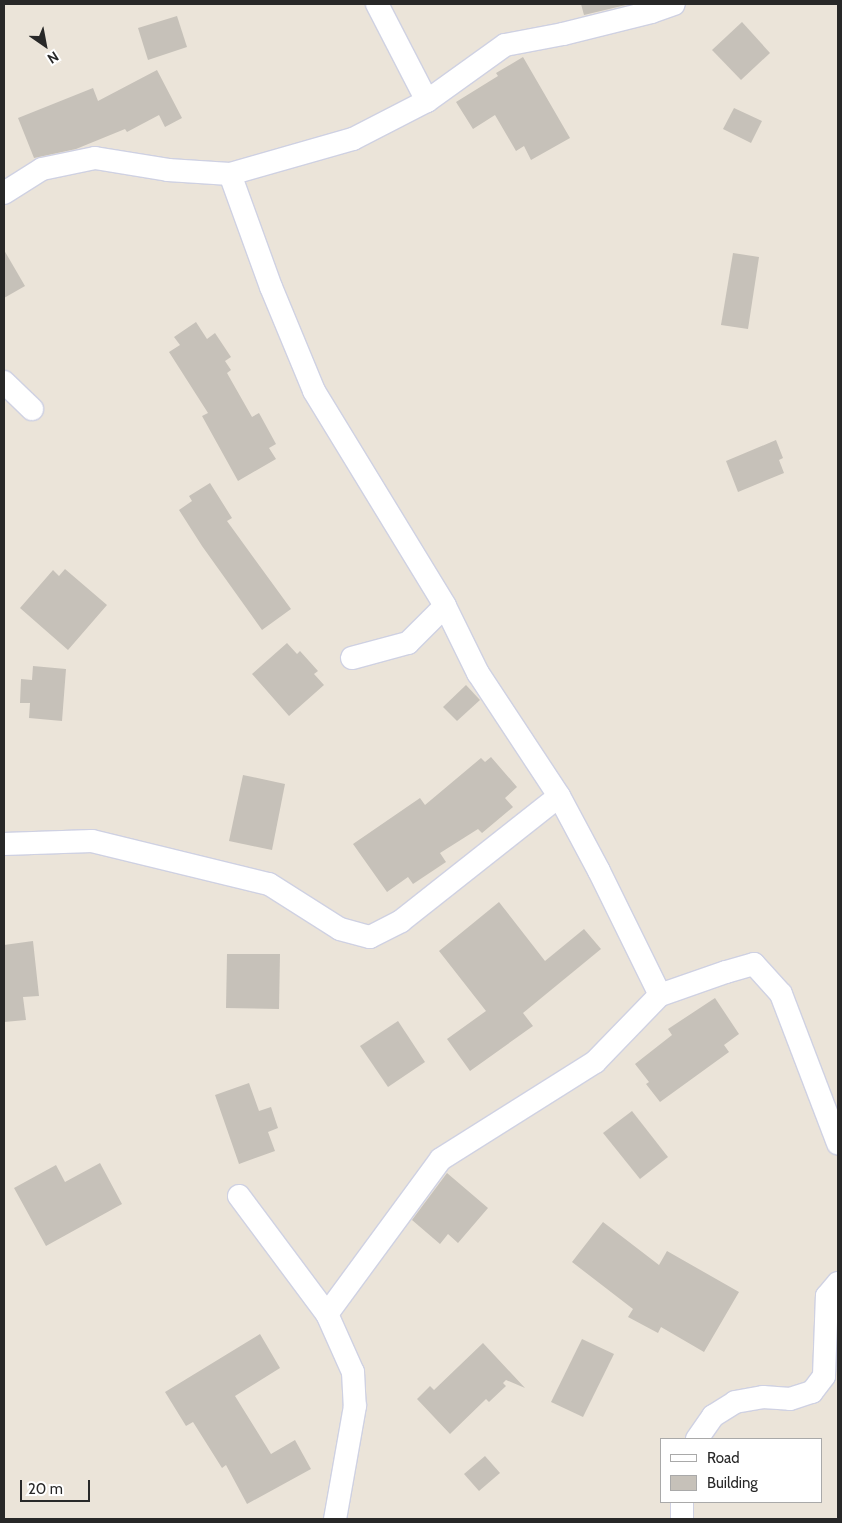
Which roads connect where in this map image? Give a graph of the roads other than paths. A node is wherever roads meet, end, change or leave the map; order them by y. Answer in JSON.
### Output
{"nodes":[{"id":1,"x":377,"y":4,"type":"edge"},
{"id":2,"x":674,"y":4,"type":"edge"},
{"id":3,"x":649,"y":8,"type":"edge"},
{"id":4,"x":427,"y":101,"type":"junction"},
{"id":5,"x":230,"y":174,"type":"junction"},
{"id":6,"x":4,"y":193,"type":"edge"},
{"id":7,"x":4,"y":382,"type":"edge"},
{"id":8,"x":32,"y":409,"type":"dead end"},
{"id":9,"x":445,"y":606,"type":"junction"},
{"id":10,"x":352,"y":658,"type":"dead end"},
{"id":11,"x":559,"y":796,"type":"junction"},
{"id":12,"x":4,"y":844,"type":"edge"},
{"id":13,"x":660,"y":995,"type":"junction"},
{"id":14,"x":838,"y":1140,"type":"edge"},
{"id":15,"x":239,"y":1196,"type":"dead end"},
{"id":16,"x":838,"y":1283,"type":"edge"},
{"id":17,"x":327,"y":1314,"type":"junction"},
{"id":18,"x":698,"y":1438,"type":"edge"},
{"id":19,"x":682,"y":1503,"type":"edge"},
{"id":20,"x":335,"y":1519,"type":"edge"},
{"id":21,"x":682,"y":1519,"type":"edge"}],
"edges":[{"from":1,"to":4,"type":"street"},
{"from":2,"to":3,"type":"street"},
{"from":3,"to":4,"type":"street"},
{"from":4,"to":5,"type":"street"},
{"from":5,"to":6,"type":"street"},
{"from":5,"to":9,"type":"street"},
{"from":7,"to":8,"type":"street"},
{"from":9,"to":10,"type":"street"},
{"from":9,"to":11,"type":"street"},
{"from":11,"to":12,"type":"street"},
{"from":11,"to":13,"type":"street"},
{"from":13,"to":14,"type":"street"},
{"from":13,"to":17,"type":"street"},
{"from":15,"to":17,"type":"street"},
{"from":16,"to":18,"type":"street"},
{"from":17,"to":20,"type":"street"},
{"from":19,"to":21,"type":"street"}]}
